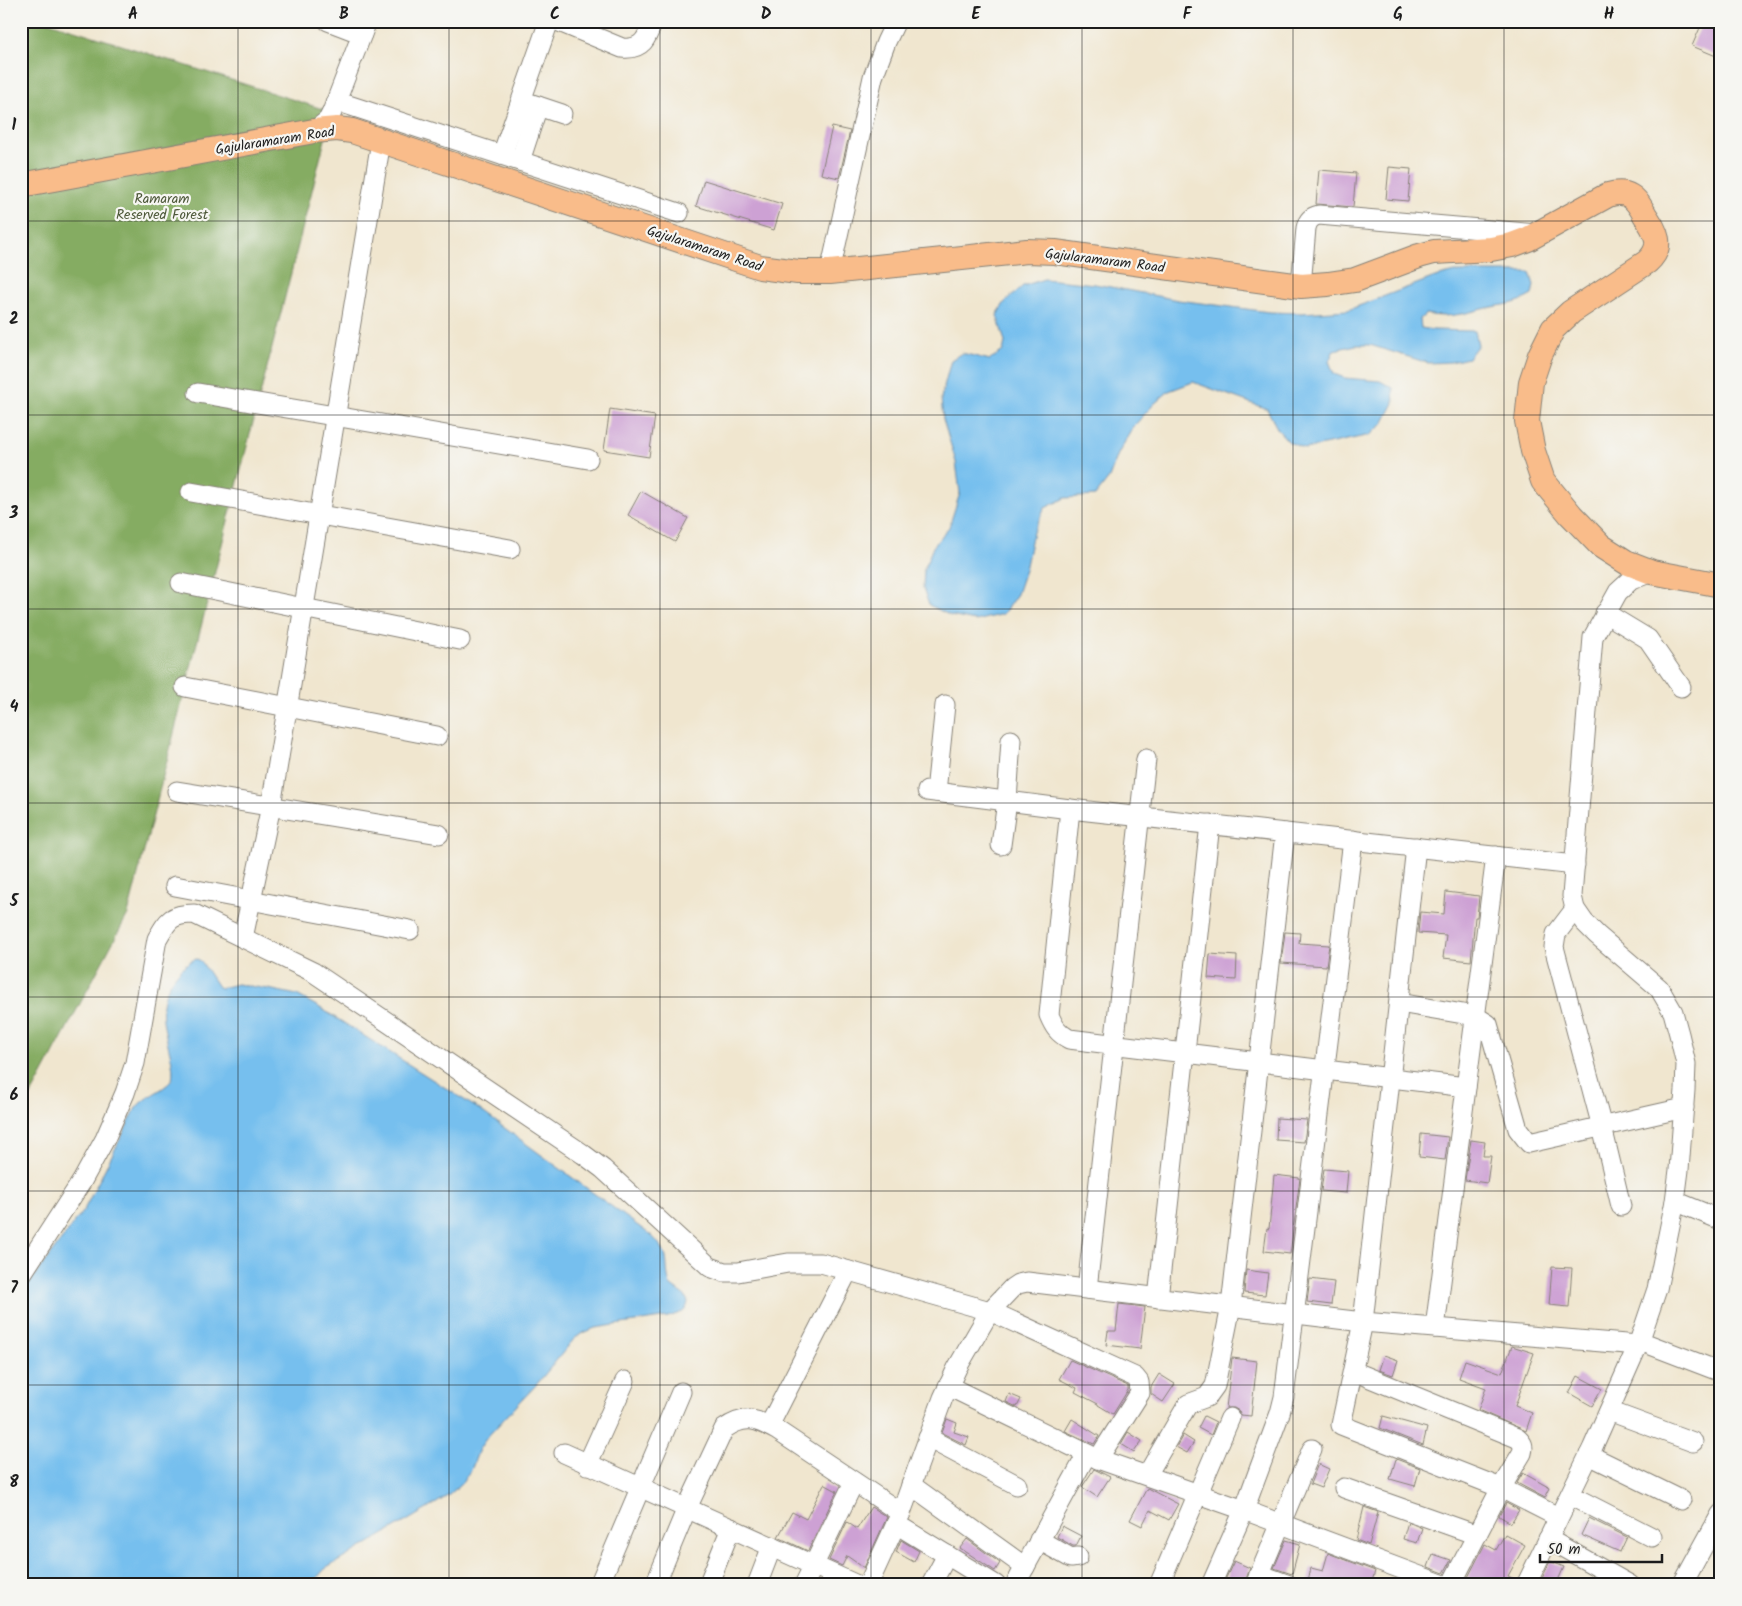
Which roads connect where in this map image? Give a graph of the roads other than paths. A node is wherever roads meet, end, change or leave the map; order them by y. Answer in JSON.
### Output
{"nodes":[{"id":1,"x":328,"y":21,"type":"edge"},
{"id":2,"x":549,"y":21,"type":"edge"},
{"id":3,"x":557,"y":21,"type":"edge"},
{"id":4,"x":653,"y":21,"type":"edge"},
{"id":5,"x":896,"y":21,"type":"edge"},
{"id":6,"x":364,"y":27,"type":"edge"},
{"id":7,"x":336,"y":101,"type":"junction"},
{"id":8,"x":529,"y":103,"type":"junction"},
{"id":9,"x":562,"y":114,"type":"dead end"},
{"id":10,"x":314,"y":131,"type":"junction"},
{"id":11,"x":382,"y":141,"type":"junction"},
{"id":12,"x":510,"y":158,"type":"junction"},
{"id":13,"x":501,"y":181,"type":"junction"},
{"id":14,"x":21,"y":184,"type":"edge"},
{"id":15,"x":679,"y":212,"type":"dead end"},
{"id":16,"x":1537,"y":234,"type":"junction"},
{"id":17,"x":830,"y":272,"type":"junction"},
{"id":18,"x":1300,"y":286,"type":"junction"},
{"id":19,"x":198,"y":393,"type":"dead end"},
{"id":20,"x":336,"y":417,"type":"junction"},
{"id":21,"x":588,"y":459,"type":"dead end"},
{"id":22,"x":190,"y":492,"type":"dead end"},
{"id":23,"x":320,"y":514,"type":"junction"},
{"id":24,"x":510,"y":549,"type":"dead end"},
{"id":25,"x":1652,"y":572,"type":"junction"},
{"id":26,"x":181,"y":583,"type":"dead end"},
{"id":27,"x":1721,"y":585,"type":"edge"},
{"id":28,"x":304,"y":608,"type":"junction"},
{"id":29,"x":1605,"y":613,"type":"junction"},
{"id":30,"x":460,"y":640,"type":"dead end"},
{"id":31,"x":184,"y":687,"type":"dead end"},
{"id":32,"x":1680,"y":687,"type":"dead end"},
{"id":33,"x":945,"y":705,"type":"dead end"},
{"id":34,"x":288,"y":707,"type":"junction"},
{"id":35,"x":437,"y":736,"type":"dead end"},
{"id":36,"x":1011,"y":740,"type":"dead end"},
{"id":37,"x":1146,"y":759,"type":"dead end"},
{"id":38,"x":177,"y":791,"type":"dead end"},
{"id":39,"x":1007,"y":801,"type":"junction"},
{"id":40,"x":271,"y":806,"type":"junction"},
{"id":41,"x":1070,"y":809,"type":"junction"},
{"id":42,"x":1141,"y":816,"type":"junction"},
{"id":43,"x":1210,"y":824,"type":"junction"},
{"id":44,"x":1285,"y":833,"type":"junction"},
{"id":45,"x":439,"y":834,"type":"dead end"},
{"id":46,"x":1353,"y":840,"type":"junction"},
{"id":47,"x":1001,"y":845,"type":"dead end"},
{"id":48,"x":1416,"y":847,"type":"junction"},
{"id":49,"x":1496,"y":856,"type":"junction"},
{"id":50,"x":1575,"y":865,"type":"junction"},
{"id":51,"x":175,"y":886,"type":"dead end"},
{"id":52,"x":251,"y":901,"type":"junction"},
{"id":53,"x":1575,"y":909,"type":"junction"},
{"id":54,"x":410,"y":930,"type":"dead end"},
{"id":55,"x":243,"y":938,"type":"junction"},
{"id":56,"x":1398,"y":1003,"type":"junction"},
{"id":57,"x":1475,"y":1016,"type":"junction"},
{"id":58,"x":1115,"y":1045,"type":"junction"},
{"id":59,"x":1185,"y":1053,"type":"junction"},
{"id":60,"x":1258,"y":1062,"type":"junction"},
{"id":61,"x":1325,"y":1070,"type":"junction"},
{"id":62,"x":1390,"y":1078,"type":"junction"},
{"id":63,"x":1466,"y":1087,"type":"junction"},
{"id":64,"x":1684,"y":1108,"type":"junction"},
{"id":65,"x":1602,"y":1127,"type":"junction"},
{"id":66,"x":1675,"y":1201,"type":"junction"},
{"id":67,"x":1621,"y":1206,"type":"dead end"},
{"id":68,"x":1721,"y":1220,"type":"edge"},
{"id":69,"x":848,"y":1271,"type":"junction"},
{"id":70,"x":21,"y":1275,"type":"edge"},
{"id":71,"x":1087,"y":1289,"type":"junction"},
{"id":72,"x":1158,"y":1298,"type":"junction"},
{"id":73,"x":1230,"y":1306,"type":"junction"},
{"id":74,"x":990,"y":1311,"type":"junction"},
{"id":75,"x":1296,"y":1314,"type":"junction"},
{"id":76,"x":1364,"y":1322,"type":"junction"},
{"id":77,"x":1434,"y":1328,"type":"junction"},
{"id":78,"x":1639,"y":1343,"type":"junction"},
{"id":79,"x":1353,"y":1371,"type":"junction"},
{"id":80,"x":1721,"y":1372,"type":"edge"},
{"id":81,"x":624,"y":1381,"type":"dead end"},
{"id":82,"x":948,"y":1386,"type":"junction"},
{"id":83,"x":681,"y":1392,"type":"dead end"},
{"id":84,"x":1609,"y":1411,"type":"junction"},
{"id":85,"x":1230,"y":1418,"type":"dead end"},
{"id":86,"x":769,"y":1426,"type":"junction"},
{"id":87,"x":928,"y":1438,"type":"junction"},
{"id":88,"x":1693,"y":1442,"type":"dead end"},
{"id":89,"x":1312,"y":1449,"type":"dead end"},
{"id":90,"x":564,"y":1453,"type":"dead end"},
{"id":91,"x":1589,"y":1455,"type":"junction"},
{"id":92,"x":1092,"y":1456,"type":"junction"},
{"id":93,"x":587,"y":1464,"type":"junction"},
{"id":94,"x":1147,"y":1475,"type":"junction"},
{"id":95,"x":854,"y":1482,"type":"junction"},
{"id":96,"x":911,"y":1485,"type":"junction"},
{"id":97,"x":1017,"y":1485,"type":"dead end"},
{"id":98,"x":642,"y":1488,"type":"junction"},
{"id":99,"x":1344,"y":1488,"type":"dead end"},
{"id":100,"x":1500,"y":1488,"type":"junction"},
{"id":101,"x":1198,"y":1494,"type":"junction"},
{"id":102,"x":1570,"y":1495,"type":"junction"},
{"id":103,"x":1681,"y":1500,"type":"dead end"},
{"id":104,"x":687,"y":1508,"type":"junction"},
{"id":105,"x":1244,"y":1510,"type":"junction"},
{"id":106,"x":1721,"y":1514,"type":"edge"},
{"id":107,"x":1558,"y":1517,"type":"junction"},
{"id":108,"x":898,"y":1518,"type":"junction"},
{"id":109,"x":1281,"y":1523,"type":"junction"},
{"id":110,"x":731,"y":1528,"type":"junction"},
{"id":111,"x":1477,"y":1535,"type":"junction"},
{"id":112,"x":1652,"y":1537,"type":"dead end"},
{"id":113,"x":1548,"y":1539,"type":"junction"},
{"id":114,"x":1039,"y":1540,"type":"junction"},
{"id":115,"x":772,"y":1546,"type":"junction"},
{"id":116,"x":947,"y":1555,"type":"junction"},
{"id":117,"x":1078,"y":1557,"type":"dead end"},
{"id":118,"x":813,"y":1564,"type":"junction"},
{"id":119,"x":1025,"y":1567,"type":"junction"},
{"id":120,"x":1257,"y":1580,"type":"edge"},
{"id":121,"x":599,"y":1585,"type":"edge"},
{"id":122,"x":655,"y":1585,"type":"edge"},
{"id":123,"x":708,"y":1585,"type":"edge"},
{"id":124,"x":757,"y":1585,"type":"edge"},
{"id":125,"x":804,"y":1585,"type":"edge"},
{"id":126,"x":857,"y":1585,"type":"edge"},
{"id":127,"x":868,"y":1585,"type":"edge"},
{"id":128,"x":931,"y":1585,"type":"edge"},
{"id":129,"x":996,"y":1585,"type":"edge"},
{"id":130,"x":1015,"y":1585,"type":"edge"},
{"id":131,"x":1159,"y":1585,"type":"edge"},
{"id":132,"x":1211,"y":1585,"type":"edge"},
{"id":133,"x":1289,"y":1585,"type":"edge"},
{"id":134,"x":1444,"y":1585,"type":"edge"},
{"id":135,"x":1451,"y":1585,"type":"edge"},
{"id":136,"x":1526,"y":1585,"type":"edge"},
{"id":137,"x":1630,"y":1585,"type":"edge"},
{"id":138,"x":1682,"y":1585,"type":"edge"}],
"edges":[{"from":1,"to":6,"type":"street"},
{"from":2,"to":8,"type":"street"},
{"from":3,"to":4,"type":"street"},
{"from":5,"to":17,"type":"street"},
{"from":6,"to":7,"type":"street"},
{"from":7,"to":10,"type":"street"},
{"from":7,"to":12,"type":"street"},
{"from":8,"to":9,"type":"street"},
{"from":8,"to":12,"type":"street"},
{"from":10,"to":11,"type":"main road","name":"Gajularamaram Road"},
{"from":10,"to":14,"type":"main road","name":"Gajularamaram Road"},
{"from":11,"to":13,"type":"main road","name":"Gajularamaram Road"},
{"from":11,"to":20,"type":"street"},
{"from":12,"to":13,"type":"street"},
{"from":12,"to":15,"type":"street"},
{"from":13,"to":17,"type":"main road","name":"Gajularamaram Road"},
{"from":16,"to":18,"type":"main road","name":"Gajularamaram Road"},
{"from":16,"to":18,"type":"street"},
{"from":16,"to":25,"type":"main road","name":"Gajularamaram Road"},
{"from":17,"to":18,"type":"main road","name":"Gajularamaram Road"},
{"from":19,"to":20,"type":"street"},
{"from":20,"to":21,"type":"street"},
{"from":20,"to":23,"type":"street"},
{"from":22,"to":23,"type":"street"},
{"from":23,"to":24,"type":"street"},
{"from":23,"to":28,"type":"street"},
{"from":25,"to":27,"type":"main road","name":"Gajularamaram Road"},
{"from":25,"to":29,"type":"street"},
{"from":26,"to":28,"type":"street"},
{"from":28,"to":30,"type":"street"},
{"from":28,"to":34,"type":"street"},
{"from":29,"to":32,"type":"street"},
{"from":29,"to":50,"type":"street"},
{"from":31,"to":34,"type":"street"},
{"from":33,"to":39,"type":"street"},
{"from":34,"to":35,"type":"street"},
{"from":34,"to":40,"type":"street"},
{"from":36,"to":39,"type":"street"},
{"from":37,"to":42,"type":"street"},
{"from":38,"to":40,"type":"street"},
{"from":39,"to":41,"type":"street"},
{"from":39,"to":47,"type":"street"},
{"from":40,"to":45,"type":"street"},
{"from":40,"to":52,"type":"street"},
{"from":41,"to":42,"type":"street"},
{"from":41,"to":58,"type":"street"},
{"from":42,"to":43,"type":"street"},
{"from":42,"to":58,"type":"street"},
{"from":43,"to":44,"type":"street"},
{"from":43,"to":59,"type":"street"},
{"from":44,"to":46,"type":"street"},
{"from":44,"to":60,"type":"street"},
{"from":46,"to":48,"type":"street"},
{"from":46,"to":61,"type":"street"},
{"from":48,"to":49,"type":"street"},
{"from":48,"to":56,"type":"street"},
{"from":49,"to":50,"type":"street"},
{"from":49,"to":57,"type":"street"},
{"from":50,"to":53,"type":"street"},
{"from":51,"to":52,"type":"street"},
{"from":52,"to":54,"type":"street"},
{"from":52,"to":55,"type":"street"},
{"from":53,"to":64,"type":"street"},
{"from":53,"to":65,"type":"street"},
{"from":55,"to":69,"type":"street"},
{"from":55,"to":70,"type":"street"},
{"from":56,"to":57,"type":"street"},
{"from":56,"to":62,"type":"street"},
{"from":57,"to":63,"type":"street"},
{"from":57,"to":65,"type":"street"},
{"from":58,"to":59,"type":"street"},
{"from":58,"to":71,"type":"street"},
{"from":59,"to":60,"type":"street"},
{"from":59,"to":72,"type":"street"},
{"from":60,"to":61,"type":"street"},
{"from":60,"to":73,"type":"street"},
{"from":61,"to":62,"type":"street"},
{"from":61,"to":75,"type":"street"},
{"from":62,"to":63,"type":"street"},
{"from":62,"to":76,"type":"street"},
{"from":63,"to":77,"type":"street"},
{"from":64,"to":65,"type":"street"},
{"from":64,"to":66,"type":"street"},
{"from":65,"to":67,"type":"street"},
{"from":66,"to":68,"type":"street"},
{"from":66,"to":78,"type":"street"},
{"from":69,"to":74,"type":"street"},
{"from":69,"to":86,"type":"street"},
{"from":71,"to":72,"type":"street"},
{"from":71,"to":74,"type":"street"},
{"from":72,"to":73,"type":"street"},
{"from":73,"to":75,"type":"street"},
{"from":73,"to":94,"type":"street"},
{"from":74,"to":82,"type":"street"},
{"from":74,"to":92,"type":"street"},
{"from":75,"to":76,"type":"street"},
{"from":75,"to":105,"type":"street"},
{"from":76,"to":77,"type":"street"},
{"from":76,"to":79,"type":"street"},
{"from":77,"to":78,"type":"street"},
{"from":78,"to":80,"type":"street"},
{"from":78,"to":84,"type":"street"},
{"from":79,"to":100,"type":"street"},
{"from":79,"to":100,"type":"street"},
{"from":81,"to":93,"type":"street"},
{"from":82,"to":87,"type":"street"},
{"from":82,"to":92,"type":"street"},
{"from":83,"to":98,"type":"street"},
{"from":84,"to":88,"type":"street"},
{"from":84,"to":91,"type":"street"},
{"from":85,"to":101,"type":"street"},
{"from":86,"to":95,"type":"street"},
{"from":86,"to":104,"type":"street"},
{"from":87,"to":96,"type":"street"},
{"from":87,"to":97,"type":"street"},
{"from":89,"to":109,"type":"street"},
{"from":90,"to":93,"type":"street"},
{"from":91,"to":102,"type":"street"},
{"from":91,"to":103,"type":"street"},
{"from":92,"to":94,"type":"street"},
{"from":92,"to":114,"type":"street"},
{"from":93,"to":98,"type":"street"},
{"from":94,"to":101,"type":"street"},
{"from":95,"to":108,"type":"street"},
{"from":95,"to":118,"type":"street"},
{"from":96,"to":108,"type":"street"},
{"from":96,"to":119,"type":"street"},
{"from":98,"to":104,"type":"street"},
{"from":98,"to":121,"type":"street"},
{"from":99,"to":111,"type":"street"},
{"from":100,"to":107,"type":"street"},
{"from":100,"to":111,"type":"street"},
{"from":101,"to":105,"type":"street"},
{"from":101,"to":131,"type":"street"},
{"from":102,"to":107,"type":"street"},
{"from":102,"to":112,"type":"street"},
{"from":104,"to":110,"type":"street"},
{"from":104,"to":122,"type":"street"},
{"from":105,"to":109,"type":"street"},
{"from":105,"to":132,"type":"street"},
{"from":106,"to":138,"type":"street"},
{"from":107,"to":113,"type":"street"},
{"from":108,"to":116,"type":"street"},
{"from":108,"to":127,"type":"street"},
{"from":109,"to":120,"type":"street"},
{"from":109,"to":134,"type":"street"},
{"from":110,"to":115,"type":"street"},
{"from":110,"to":123,"type":"street"},
{"from":111,"to":135,"type":"street"},
{"from":113,"to":136,"type":"street"},
{"from":113,"to":137,"type":"street"},
{"from":114,"to":117,"type":"street"},
{"from":114,"to":119,"type":"street"},
{"from":115,"to":118,"type":"street"},
{"from":115,"to":124,"type":"street"},
{"from":116,"to":128,"type":"street"},
{"from":116,"to":129,"type":"street"},
{"from":118,"to":125,"type":"street"},
{"from":118,"to":126,"type":"street"},
{"from":119,"to":130,"type":"street"},
{"from":120,"to":133,"type":"street"}]}
